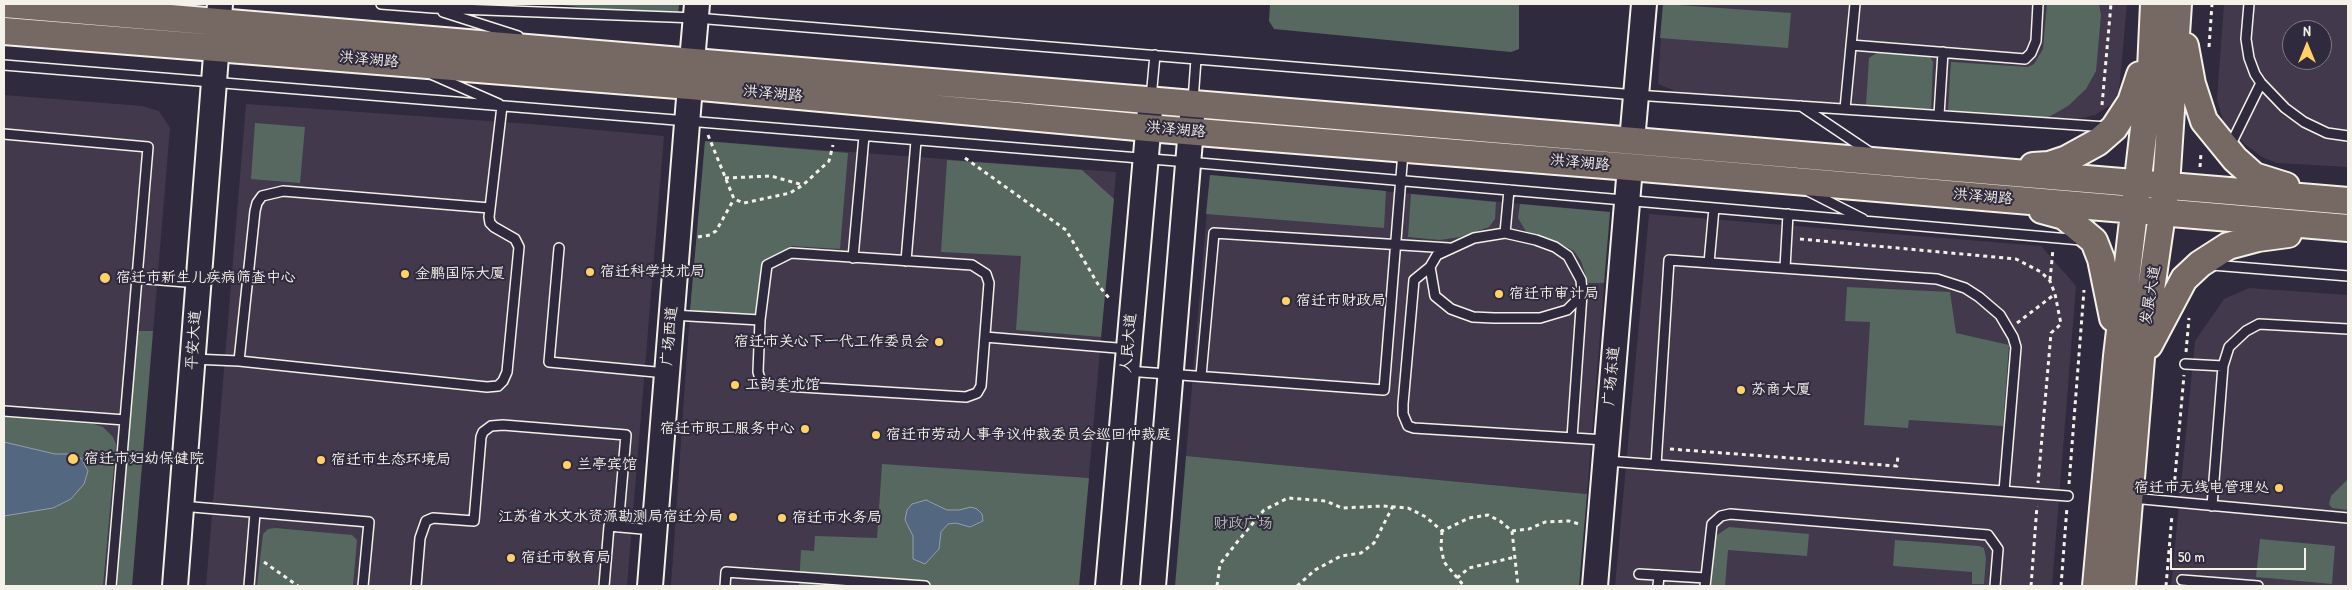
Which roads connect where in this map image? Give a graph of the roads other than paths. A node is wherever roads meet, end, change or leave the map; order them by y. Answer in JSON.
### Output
{"nodes":[{"id":1,"x":4,"y":4,"type":"edge"},
{"id":2,"x":381,"y":4,"type":"edge"},
{"id":3,"x":1644,"y":4,"type":"edge"},
{"id":4,"x":1855,"y":4,"type":"edge"},
{"id":5,"x":2038,"y":4,"type":"edge"},
{"id":6,"x":2249,"y":4,"type":"edge"},
{"id":7,"x":2166,"y":6,"type":"edge"},
{"id":8,"x":433,"y":8,"type":"junction"},
{"id":9,"x":696,"y":11,"type":"edge"},
{"id":10,"x":218,"y":24,"type":"edge"},
{"id":11,"x":4,"y":30,"type":"edge"},
{"id":12,"x":1851,"y":44,"type":"junction"},
{"id":13,"x":560,"y":50,"type":"junction"},
{"id":14,"x":1943,"y":52,"type":"junction"},
{"id":15,"x":1155,"y":55,"type":"junction"},
{"id":16,"x":1196,"y":59,"type":"junction"},
{"id":17,"x":406,"y":63,"type":"junction"},
{"id":18,"x":4,"y":65,"type":"edge"},
{"id":19,"x":691,"y":74,"type":"junction"},
{"id":20,"x":213,"y":83,"type":"junction"},
{"id":21,"x":2261,"y":84,"type":"junction"},
{"id":22,"x":1636,"y":95,"type":"junction"},
{"id":23,"x":1151,"y":100,"type":"junction"},
{"id":24,"x":1193,"y":104,"type":"junction"},
{"id":25,"x":504,"y":106,"type":"junction"},
{"id":26,"x":1801,"y":106,"type":"junction"},
{"id":27,"x":1845,"y":109,"type":"junction"},
{"id":28,"x":1939,"y":115,"type":"junction"},
{"id":29,"x":695,"y":122,"type":"junction"},
{"id":30,"x":1148,"y":128,"type":"junction"},
{"id":31,"x":2114,"y":128,"type":"junction"},
{"id":32,"x":1191,"y":131,"type":"junction"},
{"id":33,"x":4,"y":134,"type":"edge"},
{"id":34,"x":864,"y":136,"type":"junction"},
{"id":35,"x":2348,"y":136,"type":"edge"},
{"id":36,"x":916,"y":141,"type":"junction"},
{"id":37,"x":1632,"y":141,"type":"junction"},
{"id":38,"x":1403,"y":149,"type":"junction"},
{"id":39,"x":2228,"y":151,"type":"junction"},
{"id":40,"x":1146,"y":158,"type":"junction"},
{"id":41,"x":1188,"y":162,"type":"junction"},
{"id":42,"x":1884,"y":162,"type":"junction"},
{"id":43,"x":1630,"y":167,"type":"junction"},
{"id":44,"x":1983,"y":170,"type":"junction"},
{"id":45,"x":1401,"y":180,"type":"junction"},
{"id":46,"x":1788,"y":180,"type":"junction"},
{"id":47,"x":2138,"y":183,"type":"junction"},
{"id":48,"x":2166,"y":186,"type":"junction"},
{"id":49,"x":1508,"y":190,"type":"junction"},
{"id":50,"x":1981,"y":197,"type":"junction"},
{"id":51,"x":1627,"y":200,"type":"junction"},
{"id":52,"x":2348,"y":200,"type":"edge"},
{"id":53,"x":490,"y":208,"type":"junction"},
{"id":54,"x":1714,"y":208,"type":"junction"},
{"id":55,"x":2134,"y":211,"type":"junction"},
{"id":56,"x":1788,"y":214,"type":"junction"},
{"id":57,"x":2163,"y":214,"type":"junction"},
{"id":58,"x":1868,"y":221,"type":"junction"},
{"id":59,"x":2348,"y":230,"type":"edge"},
{"id":60,"x":1505,"y":233,"type":"junction"},
{"id":61,"x":2087,"y":241,"type":"dead end"},
{"id":62,"x":1396,"y":244,"type":"junction"},
{"id":63,"x":559,"y":248,"type":"dead end"},
{"id":64,"x":1449,"y":248,"type":"junction"},
{"id":65,"x":853,"y":258,"type":"junction"},
{"id":66,"x":906,"y":261,"type":"junction"},
{"id":67,"x":1709,"y":263,"type":"junction"},
{"id":68,"x":2200,"y":264,"type":"junction"},
{"id":69,"x":1430,"y":267,"type":"junction"},
{"id":70,"x":1785,"y":268,"type":"junction"},
{"id":71,"x":2348,"y":276,"type":"edge"},
{"id":72,"x":136,"y":278,"type":"junction"},
{"id":73,"x":198,"y":283,"type":"junction"},
{"id":74,"x":1582,"y":291,"type":"junction"},
{"id":75,"x":672,"y":315,"type":"junction"},
{"id":76,"x":760,"y":320,"type":"junction"},
{"id":77,"x":2348,"y":329,"type":"edge"},
{"id":78,"x":985,"y":336,"type":"junction"},
{"id":79,"x":2129,"y":357,"type":"junction"},
{"id":80,"x":193,"y":359,"type":"junction"},
{"id":81,"x":1128,"y":360,"type":"junction"},
{"id":82,"x":239,"y":361,"type":"junction"},
{"id":83,"x":2185,"y":364,"type":"road end"},
{"id":84,"x":2223,"y":366,"type":"junction"},
{"id":85,"x":667,"y":373,"type":"junction"},
{"id":86,"x":1170,"y":374,"type":"junction"},
{"id":87,"x":1201,"y":376,"type":"junction"},
{"id":88,"x":4,"y":411,"type":"edge"},
{"id":89,"x":125,"y":420,"type":"junction"},
{"id":90,"x":1572,"y":438,"type":"junction"},
{"id":91,"x":1606,"y":450,"type":"junction"},
{"id":92,"x":1656,"y":465,"type":"junction"},
{"id":93,"x":2004,"y":491,"type":"junction"},
{"id":94,"x":2068,"y":496,"type":"dead end"},
{"id":95,"x":2129,"y":498,"type":"junction"},
{"id":96,"x":181,"y":506,"type":"junction"},
{"id":97,"x":2212,"y":506,"type":"junction"},
{"id":98,"x":255,"y":513,"type":"junction"},
{"id":99,"x":2348,"y":518,"type":"edge"},
{"id":100,"x":618,"y":527,"type":"junction"},
{"id":101,"x":654,"y":530,"type":"junction"},
{"id":102,"x":1639,"y":574,"type":"dead end"},
{"id":103,"x":1659,"y":575,"type":"junction"},
{"id":104,"x":2182,"y":580,"type":"dead end"},
{"id":105,"x":1706,"y":582,"type":"edge"},
{"id":106,"x":2214,"y":584,"type":"edge"},
{"id":107,"x":111,"y":586,"type":"edge"},
{"id":108,"x":175,"y":586,"type":"edge"},
{"id":109,"x":248,"y":586,"type":"edge"},
{"id":110,"x":363,"y":586,"type":"edge"},
{"id":111,"x":416,"y":586,"type":"edge"},
{"id":112,"x":604,"y":586,"type":"edge"},
{"id":113,"x":650,"y":586,"type":"edge"},
{"id":114,"x":724,"y":586,"type":"edge"},
{"id":115,"x":925,"y":586,"type":"edge"},
{"id":116,"x":1108,"y":586,"type":"edge"},
{"id":117,"x":1153,"y":586,"type":"edge"},
{"id":118,"x":1595,"y":586,"type":"edge"},
{"id":119,"x":1658,"y":586,"type":"edge"},
{"id":120,"x":1995,"y":586,"type":"edge"},
{"id":121,"x":2096,"y":586,"type":"edge"},
{"id":122,"x":2122,"y":586,"type":"edge"},
{"id":123,"x":2258,"y":586,"type":"edge"}],
"edges":[{"from":1,"to":10,"type":"main road","name":"洪泽湖路"},
{"from":2,"to":8,"type":"lane"},
{"from":3,"to":22,"type":"street"},
{"from":4,"to":12,"type":"lane"},
{"from":5,"to":14,"type":"lane"},
{"from":6,"to":21,"type":"lane"},
{"from":7,"to":31,"type":"main road"},
{"from":7,"to":39,"type":"main road"},
{"from":7,"to":47,"type":"main road","name":"发展大道"},
{"from":7,"to":48,"type":"main road","name":"发展大道"},
{"from":8,"to":9,"type":"lane"},
{"from":8,"to":13,"type":"lane"},
{"from":9,"to":15,"type":"lane"},
{"from":9,"to":19,"type":"street","name":"广场西道"},
{"from":10,"to":11,"type":"main road","name":"洪泽湖路"},
{"from":10,"to":13,"type":"main road","name":"洪泽湖路"},
{"from":10,"to":17,"type":"main road","name":"洪泽湖路"},
{"from":10,"to":20,"type":"street","name":"平安大道"},
{"from":12,"to":14,"type":"lane"},
{"from":12,"to":27,"type":"lane"},
{"from":13,"to":19,"type":"main road","name":"洪泽湖路"},
{"from":14,"to":28,"type":"lane"},
{"from":15,"to":16,"type":"lane"},
{"from":15,"to":23,"type":"lane"},
{"from":16,"to":22,"type":"lane"},
{"from":16,"to":24,"type":"lane"},
{"from":17,"to":19,"type":"main road","name":"洪泽湖路"},
{"from":17,"to":25,"type":"lane"},
{"from":18,"to":20,"type":"lane"},
{"from":19,"to":23,"type":"main road","name":"洪泽湖路"},
{"from":19,"to":29,"type":"street","name":"广场西道"},
{"from":19,"to":30,"type":"main road","name":"洪泽湖路"},
{"from":20,"to":25,"type":"lane"},
{"from":20,"to":73,"type":"street","name":"平安大道"},
{"from":21,"to":35,"type":"lane"},
{"from":21,"to":39,"type":"lane"},
{"from":22,"to":26,"type":"lane"},
{"from":22,"to":37,"type":"street"},
{"from":23,"to":24,"type":"main road","name":"洪泽湖路"},
{"from":23,"to":30,"type":"street","name":"人民大道"},
{"from":24,"to":32,"type":"street"},
{"from":24,"to":37,"type":"main road","name":"洪泽湖路"},
{"from":25,"to":29,"type":"lane"},
{"from":25,"to":53,"type":"lane"},
{"from":26,"to":27,"type":"lane"},
{"from":26,"to":42,"type":"lane"},
{"from":27,"to":28,"type":"lane"},
{"from":28,"to":31,"type":"lane"},
{"from":29,"to":34,"type":"lane"},
{"from":29,"to":75,"type":"street","name":"广场西道"},
{"from":30,"to":32,"type":"main road","name":"洪泽湖路"},
{"from":30,"to":40,"type":"street","name":"人民大道"},
{"from":31,"to":44,"type":"main road"},
{"from":32,"to":38,"type":"main road","name":"洪泽湖路"},
{"from":32,"to":41,"type":"street"},
{"from":33,"to":72,"type":"lane"},
{"from":34,"to":36,"type":"lane"},
{"from":34,"to":65,"type":"lane"},
{"from":36,"to":40,"type":"lane"},
{"from":36,"to":66,"type":"lane"},
{"from":37,"to":42,"type":"main road","name":"洪泽湖路"},
{"from":38,"to":43,"type":"main road","name":"洪泽湖路"},
{"from":38,"to":45,"type":"lane"},
{"from":39,"to":52,"type":"main road"},
{"from":40,"to":41,"type":"lane"},
{"from":40,"to":81,"type":"street","name":"人民大道"},
{"from":41,"to":45,"type":"lane"},
{"from":41,"to":86,"type":"street"},
{"from":42,"to":44,"type":"main road","name":"洪泽湖路"},
{"from":43,"to":46,"type":"main road","name":"洪泽湖路"},
{"from":43,"to":51,"type":"street","name":"广场东道"},
{"from":44,"to":47,"type":"main road","name":"洪泽湖路"},
{"from":45,"to":49,"type":"lane"},
{"from":45,"to":62,"type":"lane"},
{"from":46,"to":50,"type":"main road","name":"洪泽湖路"},
{"from":46,"to":58,"type":"lane"},
{"from":47,"to":48,"type":"main road","name":"洪泽湖路"},
{"from":47,"to":55,"type":"main road","name":"发展大道"},
{"from":48,"to":52,"type":"main road","name":"洪泽湖路"},
{"from":48,"to":57,"type":"main road","name":"发展大道"},
{"from":49,"to":51,"type":"lane"},
{"from":49,"to":60,"type":"lane"},
{"from":50,"to":55,"type":"main road","name":"洪泽湖路"},
{"from":50,"to":79,"type":"main road"},
{"from":51,"to":54,"type":"lane"},
{"from":51,"to":91,"type":"street","name":"广场东道"},
{"from":53,"to":82,"type":"lane"},
{"from":53,"to":82,"type":"lane"},
{"from":54,"to":56,"type":"lane"},
{"from":54,"to":67,"type":"lane"},
{"from":55,"to":57,"type":"main road","name":"洪泽湖路"},
{"from":55,"to":79,"type":"main road","name":"发展大道"},
{"from":56,"to":58,"type":"lane"},
{"from":56,"to":70,"type":"lane"},
{"from":57,"to":59,"type":"main road","name":"洪泽湖路"},
{"from":57,"to":79,"type":"main road","name":"发展大道"},
{"from":58,"to":61,"type":"lane"},
{"from":59,"to":68,"type":"main road"},
{"from":60,"to":64,"type":"lane"},
{"from":60,"to":74,"type":"lane"},
{"from":62,"to":64,"type":"lane"},
{"from":62,"to":87,"type":"lane"},
{"from":62,"to":87,"type":"lane"},
{"from":63,"to":85,"type":"lane"},
{"from":64,"to":69,"type":"lane"},
{"from":65,"to":66,"type":"lane"},
{"from":65,"to":76,"type":"lane"},
{"from":66,"to":78,"type":"lane"},
{"from":67,"to":70,"type":"lane"},
{"from":67,"to":92,"type":"lane"},
{"from":68,"to":71,"type":"lane"},
{"from":68,"to":79,"type":"main road"},
{"from":69,"to":74,"type":"lane"},
{"from":69,"to":90,"type":"lane"},
{"from":70,"to":93,"type":"lane"},
{"from":72,"to":73,"type":"lane"},
{"from":72,"to":89,"type":"lane"},
{"from":73,"to":80,"type":"street","name":"平安大道"},
{"from":74,"to":90,"type":"lane"},
{"from":75,"to":76,"type":"lane"},
{"from":75,"to":85,"type":"street","name":"广场西道"},
{"from":76,"to":78,"type":"lane"},
{"from":77,"to":84,"type":"lane"},
{"from":78,"to":81,"type":"lane"},
{"from":79,"to":95,"type":"main road","name":"发展大道"},
{"from":79,"to":121,"type":"main road","name":"发展大道"},
{"from":80,"to":82,"type":"lane"},
{"from":80,"to":96,"type":"street","name":"平安大道"},
{"from":81,"to":86,"type":"lane"},
{"from":81,"to":116,"type":"street","name":"人民大道"},
{"from":83,"to":84,"type":"lane"},
{"from":84,"to":97,"type":"lane"},
{"from":85,"to":101,"type":"street","name":"广场西道"},
{"from":86,"to":87,"type":"lane"},
{"from":86,"to":117,"type":"street"},
{"from":88,"to":89,"type":"lane"},
{"from":89,"to":107,"type":"lane"},
{"from":90,"to":91,"type":"lane"},
{"from":91,"to":92,"type":"lane"},
{"from":91,"to":118,"type":"street","name":"广场东道"},
{"from":92,"to":93,"type":"lane"},
{"from":93,"to":94,"type":"lane"},
{"from":95,"to":97,"type":"lane"},
{"from":95,"to":122,"type":"main road","name":"发展大道"},
{"from":96,"to":98,"type":"lane"},
{"from":96,"to":108,"type":"street","name":"平安大道"},
{"from":97,"to":99,"type":"lane"},
{"from":98,"to":109,"type":"lane"},
{"from":98,"to":110,"type":"lane"},
{"from":100,"to":101,"type":"lane"},
{"from":100,"to":111,"type":"lane"},
{"from":100,"to":112,"type":"lane"},
{"from":101,"to":113,"type":"street","name":"广场西道"},
{"from":102,"to":103,"type":"lane"},
{"from":103,"to":105,"type":"lane"},
{"from":103,"to":119,"type":"lane"},
{"from":104,"to":106,"type":"lane"},
{"from":105,"to":120,"type":"lane"},
{"from":106,"to":123,"type":"lane"},
{"from":114,"to":115,"type":"lane"}]}
